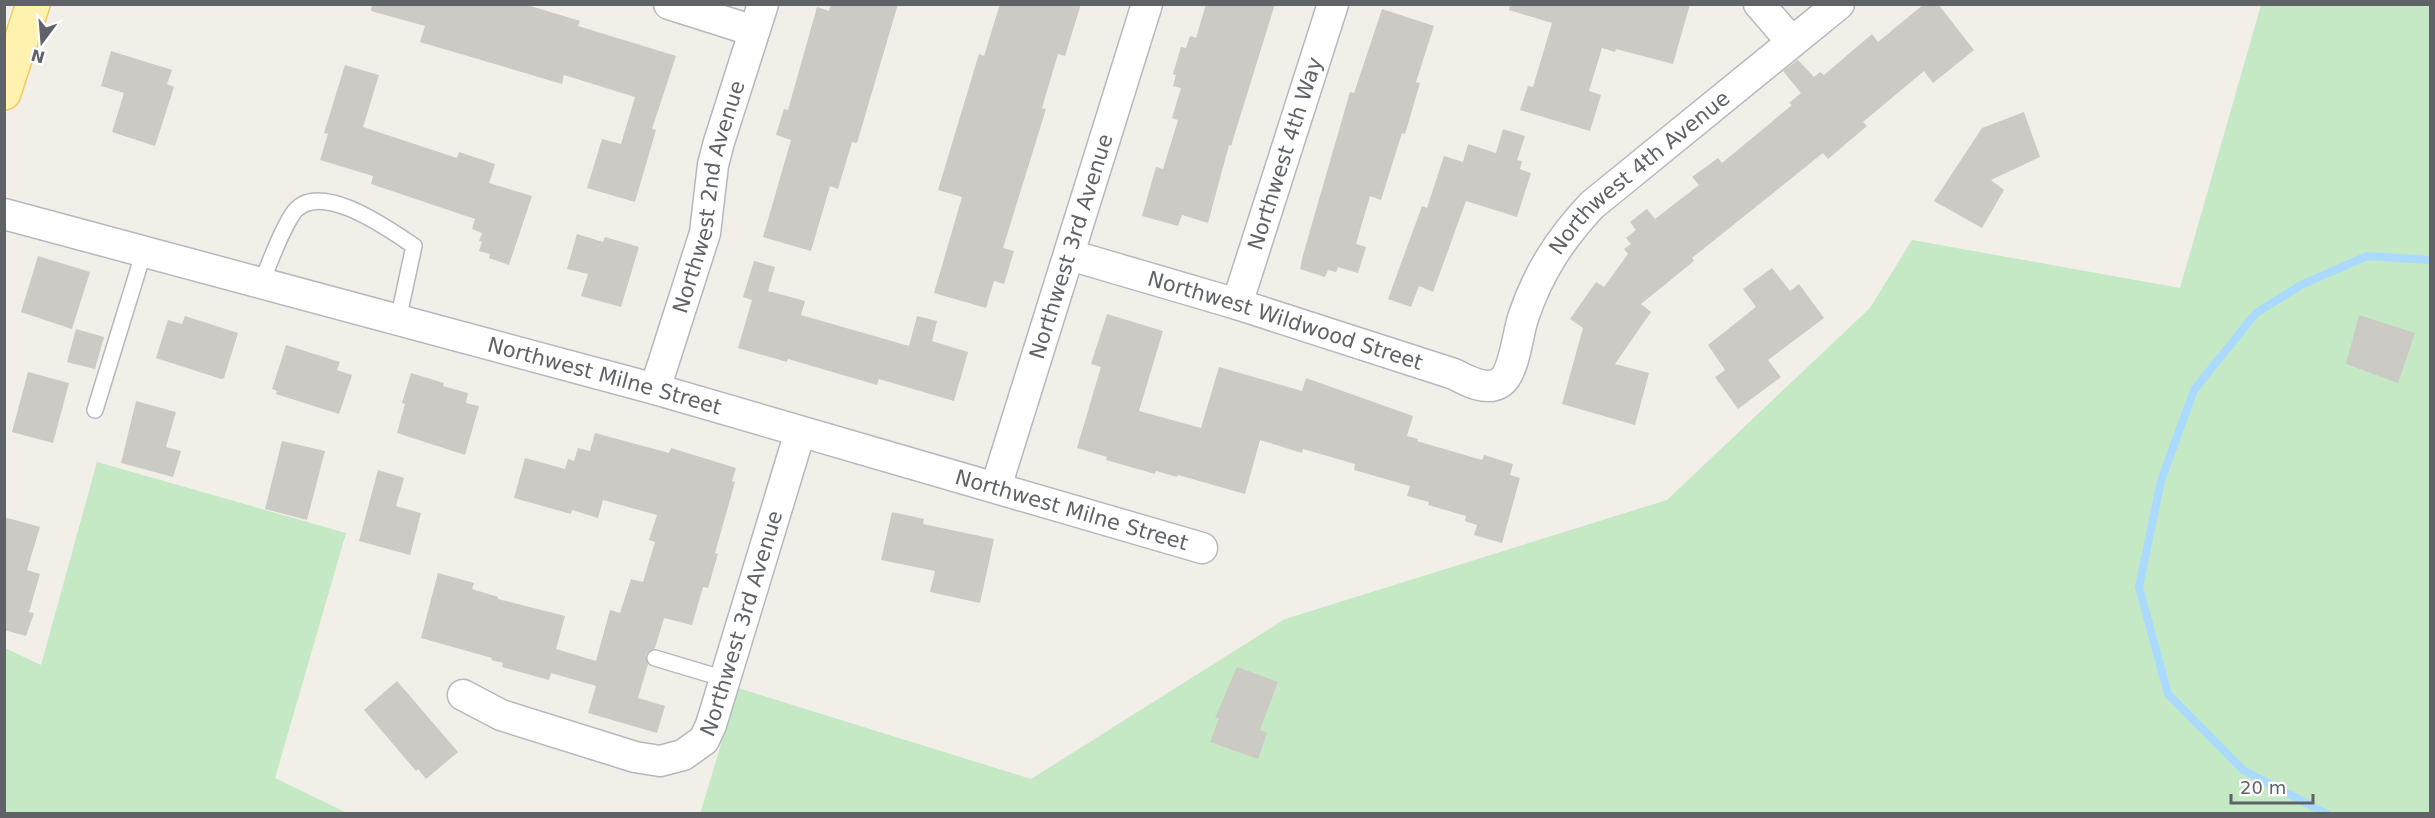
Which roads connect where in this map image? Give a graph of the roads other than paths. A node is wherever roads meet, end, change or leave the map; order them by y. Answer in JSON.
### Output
{"nodes":[{"id":1,"x":33,"y":4,"type":"edge"},
{"id":2,"x":669,"y":4,"type":"edge"},
{"id":3,"x":1147,"y":4,"type":"edge"},
{"id":4,"x":1332,"y":4,"type":"edge"},
{"id":5,"x":1759,"y":4,"type":"edge"},
{"id":6,"x":1839,"y":4,"type":"edge"},
{"id":7,"x":758,"y":18,"type":"edge"},
{"id":8,"x":1792,"y":42,"type":"junction"},
{"id":9,"x":4,"y":93,"type":"edge"},
{"id":10,"x":4,"y":214,"type":"edge"},
{"id":11,"x":144,"y":251,"type":"junction"},
{"id":12,"x":1070,"y":255,"type":"junction"},
{"id":13,"x":261,"y":283,"type":"junction"},
{"id":14,"x":1237,"y":304,"type":"junction"},
{"id":15,"x":398,"y":320,"type":"junction"},
{"id":16,"x":1500,"y":383,"type":"joint"},
{"id":17,"x":655,"y":389,"type":"junction"},
{"id":18,"x":95,"y":410,"type":"dead end"},
{"id":19,"x":800,"y":432,"type":"junction"},
{"id":20,"x":996,"y":488,"type":"junction"},
{"id":21,"x":1202,"y":548,"type":"dead end"},
{"id":22,"x":655,"y":658,"type":"dead end"},
{"id":23,"x":725,"y":679,"type":"junction"},
{"id":24,"x":463,"y":694,"type":"dead end"}],
"edges":[{"from":1,"to":9,"type":"main road"},
{"from":2,"to":7,"type":"street"},
{"from":3,"to":12,"type":"street","name":"Northwest 3rd Avenue"},
{"from":4,"to":14,"type":"street","name":"Northwest 4th Way"},
{"from":5,"to":8,"type":"street"},
{"from":6,"to":8,"type":"street","name":"Northwest 4th Avenue"},
{"from":7,"to":17,"type":"street","name":"Northwest 2nd Avenue"},
{"from":8,"to":16,"type":"street","name":"Northwest 4th Avenue"},
{"from":10,"to":11,"type":"street","name":"Northwest Milne Street"},
{"from":11,"to":13,"type":"street","name":"Northwest Milne Street"},
{"from":11,"to":18,"type":"lane"},
{"from":12,"to":14,"type":"street","name":"Northwest Wildwood Street"},
{"from":12,"to":20,"type":"street","name":"Northwest 3rd Avenue"},
{"from":13,"to":15,"type":"street","name":"Northwest Milne Street"},
{"from":13,"to":15,"type":"lane"},
{"from":14,"to":16,"type":"street","name":"Northwest Wildwood Street"},
{"from":15,"to":17,"type":"street","name":"Northwest Milne Street"},
{"from":17,"to":19,"type":"street","name":"Northwest Milne Street"},
{"from":19,"to":20,"type":"street","name":"Northwest Milne Street"},
{"from":19,"to":23,"type":"street","name":"Northwest 3rd Avenue"},
{"from":20,"to":21,"type":"street","name":"Northwest Milne Street"},
{"from":22,"to":23,"type":"lane"},
{"from":23,"to":24,"type":"street","name":"Northwest 3rd Avenue"}]}
